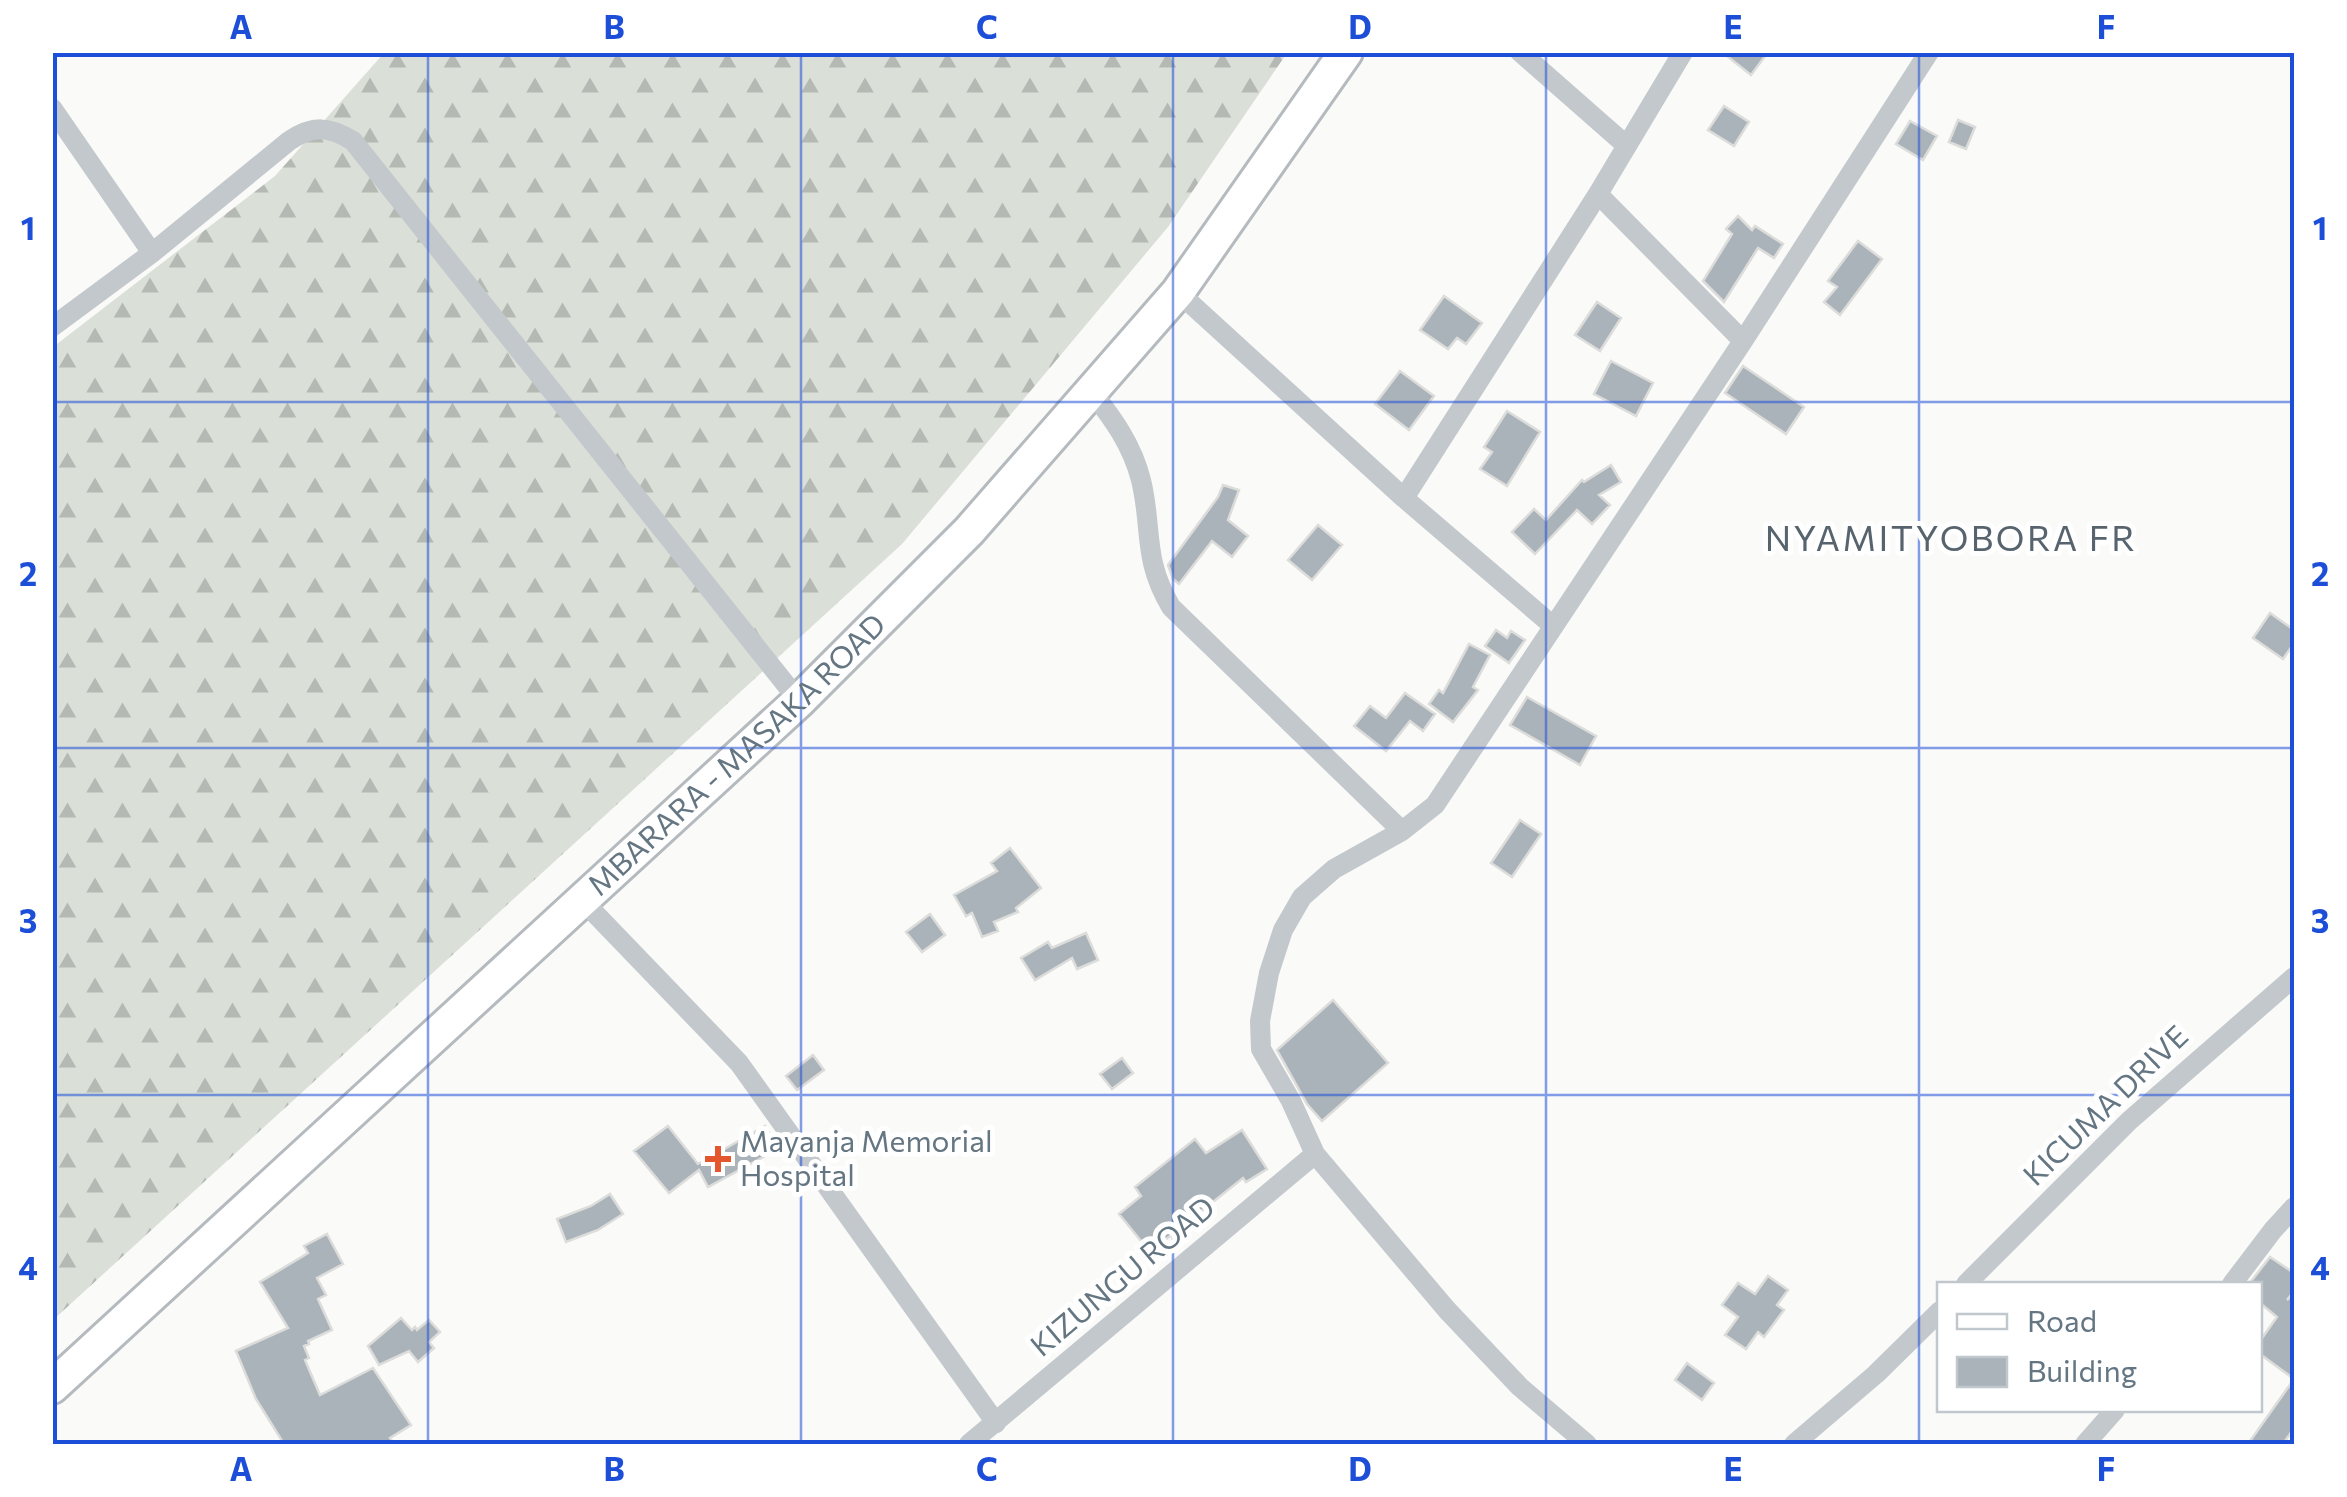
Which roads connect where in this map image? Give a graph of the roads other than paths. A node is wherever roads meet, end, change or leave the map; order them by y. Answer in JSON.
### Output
{"nodes":[{"id":1,"x":1346,"y":52,"type":"edge"},
{"id":2,"x":1520,"y":52,"type":"edge"},
{"id":3,"x":1683,"y":52,"type":"edge"},
{"id":4,"x":1928,"y":52,"type":"edge"},
{"id":5,"x":52,"y":108,"type":"edge"},
{"id":6,"x":1626,"y":146,"type":"junction"},
{"id":7,"x":1598,"y":194,"type":"junction"},
{"id":8,"x":152,"y":254,"type":"junction"},
{"id":9,"x":1178,"y":292,"type":"junction"},
{"id":10,"x":52,"y":327,"type":"edge"},
{"id":11,"x":1743,"y":340,"type":"junction"},
{"id":12,"x":1092,"y":392,"type":"junction"},
{"id":13,"x":1404,"y":498,"type":"junction"},
{"id":14,"x":1552,"y":624,"type":"junction"},
{"id":15,"x":798,"y":700,"type":"junction"},
{"id":16,"x":1402,"y":830,"type":"junction"},
{"id":17,"x":582,"y":900,"type":"junction"},
{"id":18,"x":2294,"y":977,"type":"edge"},
{"id":19,"x":1314,"y":1154,"type":"junction"},
{"id":20,"x":2294,"y":1208,"type":"edge"},
{"id":21,"x":1968,"y":1282,"type":"edge"},
{"id":22,"x":2234,"y":1282,"type":"edge"},
{"id":23,"x":1937,"y":1314,"type":"edge"},
{"id":24,"x":52,"y":1387,"type":"edge"},
{"id":25,"x":2113,"y":1412,"type":"edge"},
{"id":26,"x":996,"y":1423,"type":"junction"},
{"id":27,"x":968,"y":1444,"type":"edge"},
{"id":28,"x":1587,"y":1444,"type":"edge"},
{"id":29,"x":1794,"y":1444,"type":"edge"},
{"id":30,"x":2086,"y":1444,"type":"edge"}],
"edges":[{"from":1,"to":9,"type":"main road","name":"MBARARA - MASAKA ROAD"},
{"from":2,"to":6,"type":"street"},
{"from":3,"to":6,"type":"street"},
{"from":4,"to":11,"type":"street"},
{"from":5,"to":8,"type":"street"},
{"from":6,"to":7,"type":"street"},
{"from":7,"to":11,"type":"street"},
{"from":7,"to":13,"type":"street"},
{"from":8,"to":10,"type":"street"},
{"from":8,"to":15,"type":"street"},
{"from":9,"to":12,"type":"main road","name":"MBARARA - MASAKA ROAD"},
{"from":9,"to":13,"type":"street"},
{"from":11,"to":14,"type":"street"},
{"from":12,"to":15,"type":"main road","name":"MBARARA - MASAKA ROAD"},
{"from":12,"to":16,"type":"street"},
{"from":13,"to":14,"type":"street"},
{"from":14,"to":16,"type":"street"},
{"from":15,"to":17,"type":"main road","name":"MBARARA - MASAKA ROAD"},
{"from":16,"to":19,"type":"street"},
{"from":17,"to":24,"type":"main road","name":"MBARARA - MASAKA ROAD"},
{"from":17,"to":26,"type":"street"},
{"from":18,"to":21,"type":"street","name":"KICUMA DRIVE"},
{"from":19,"to":26,"type":"street","name":"KIZUNGU ROAD"},
{"from":19,"to":28,"type":"street"},
{"from":20,"to":22,"type":"street"},
{"from":23,"to":29,"type":"street"},
{"from":25,"to":30,"type":"street"},
{"from":26,"to":27,"type":"street","name":"KIZUNGU ROAD"}]}
